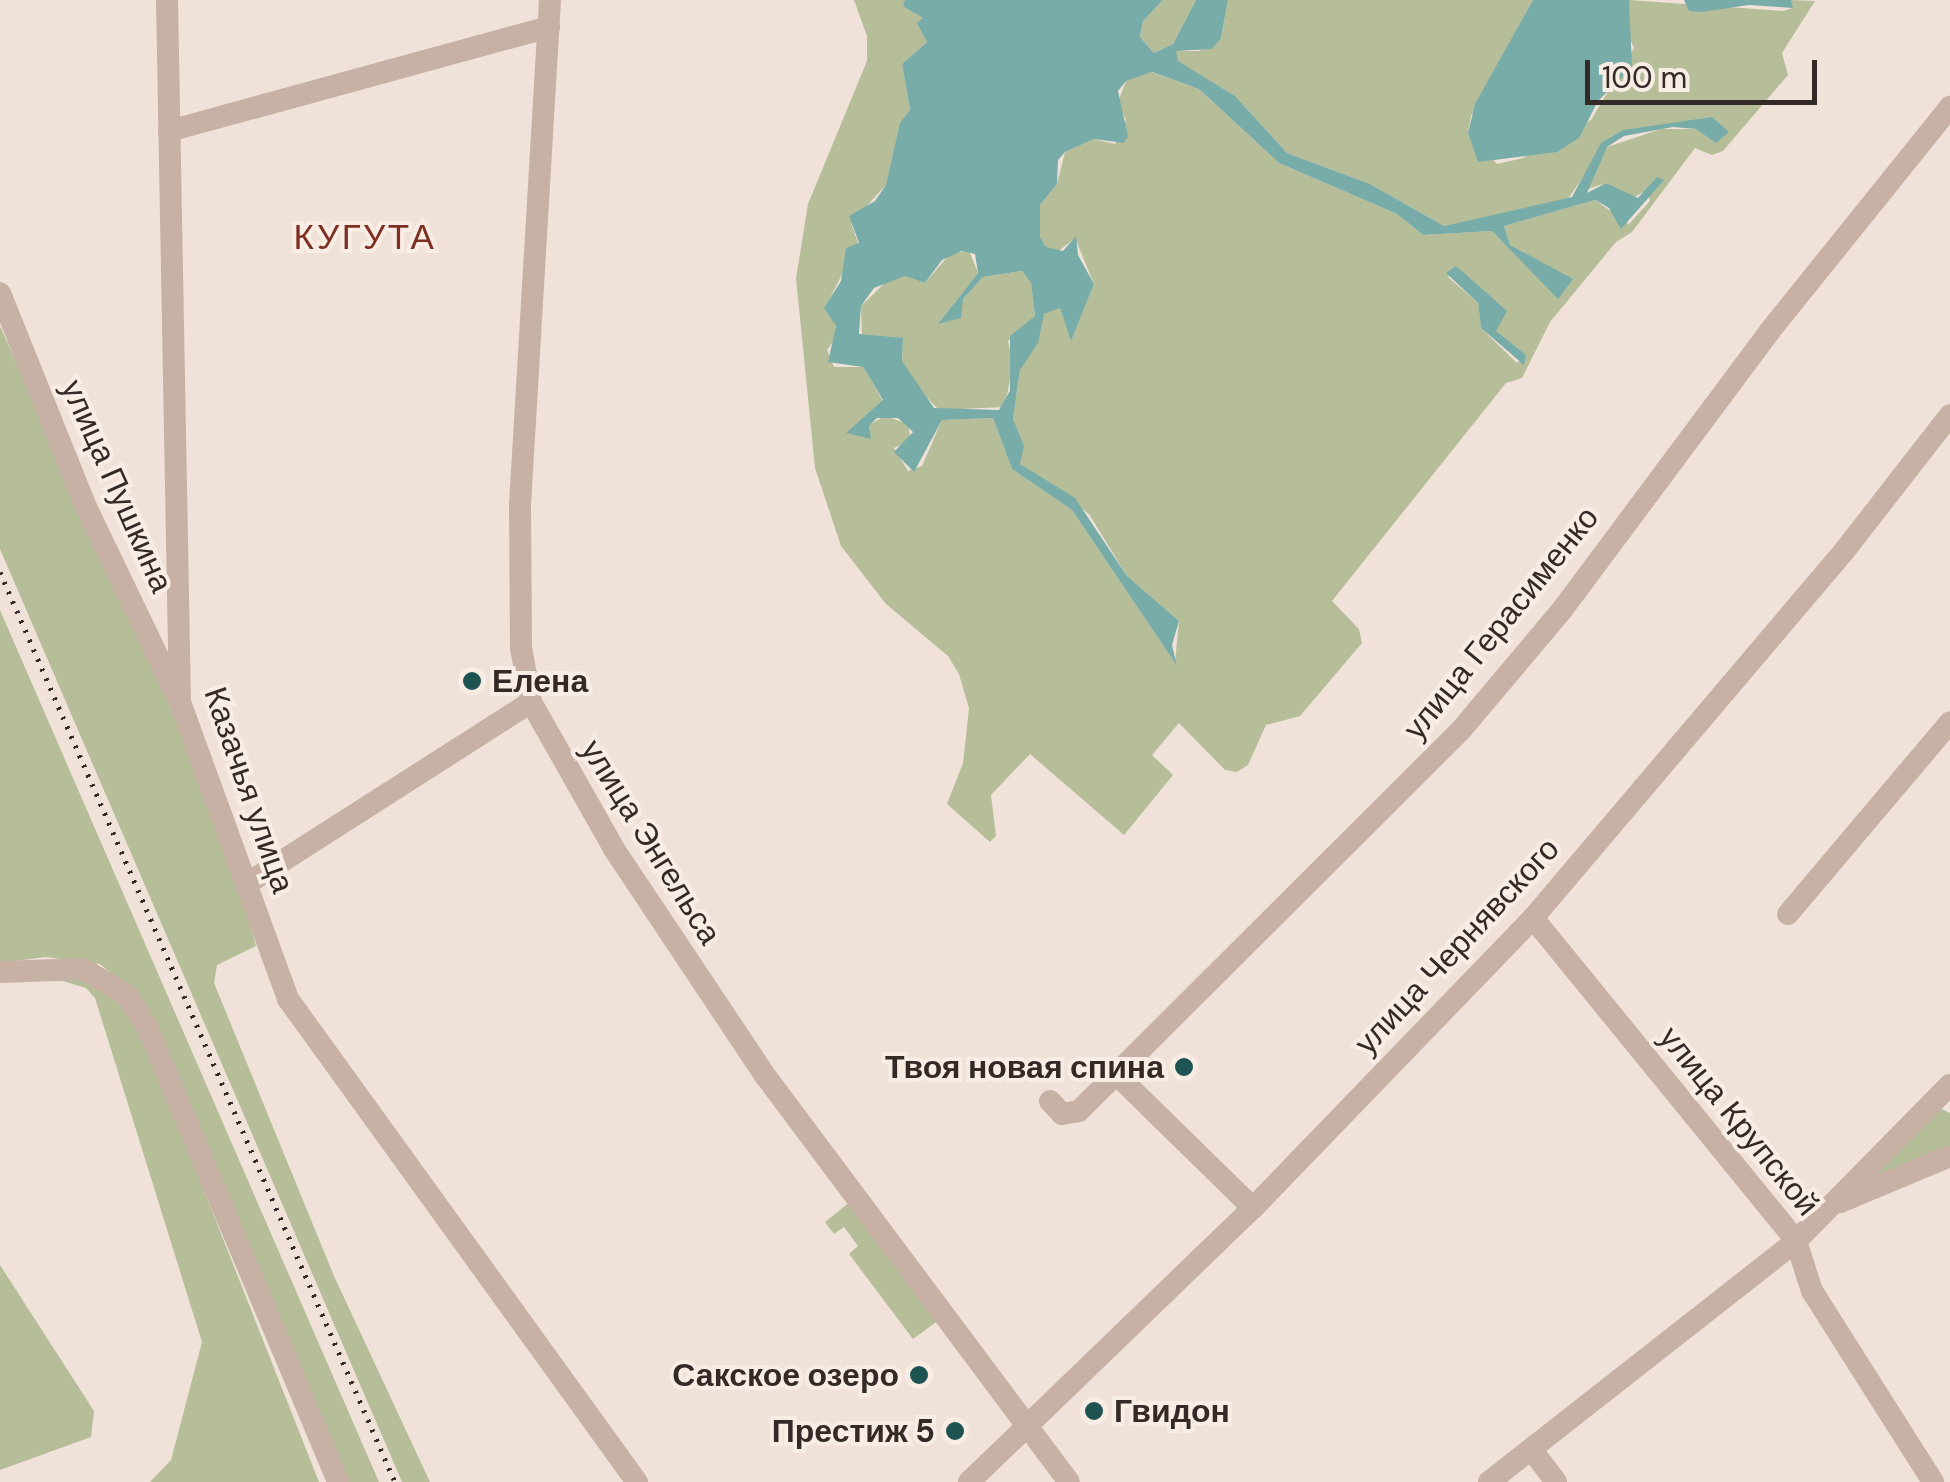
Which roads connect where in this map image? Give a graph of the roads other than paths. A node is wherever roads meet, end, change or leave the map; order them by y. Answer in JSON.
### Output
{"nodes":[{"id":1,"x":167,"y":0,"type":"edge"},
{"id":2,"x":550,"y":0,"type":"edge"},
{"id":3,"x":549,"y":27,"type":"junction"},
{"id":4,"x":1950,"y":108,"type":"edge"},
{"id":5,"x":169,"y":131,"type":"junction"},
{"id":6,"x":0,"y":293,"type":"edge"},
{"id":7,"x":1950,"y":415,"type":"edge"},
{"id":8,"x":180,"y":702,"type":"junction"},
{"id":9,"x":531,"y":702,"type":"junction"},
{"id":10,"x":1950,"y":722,"type":"edge"},
{"id":11,"x":248,"y":883,"type":"junction"},
{"id":12,"x":1788,"y":914,"type":"dead end"},
{"id":13,"x":1532,"y":918,"type":"junction"},
{"id":14,"x":0,"y":972,"type":"edge"},
{"id":15,"x":1117,"y":1075,"type":"junction"},
{"id":16,"x":1950,"y":1085,"type":"edge"},
{"id":17,"x":1050,"y":1101,"type":"dead end"},
{"id":18,"x":1950,"y":1156,"type":"edge"},
{"id":19,"x":1832,"y":1205,"type":"junction"},
{"id":20,"x":1253,"y":1208,"type":"junction"},
{"id":21,"x":1796,"y":1241,"type":"junction"},
{"id":22,"x":1030,"y":1428,"type":"junction"},
{"id":23,"x":1532,"y":1450,"type":"junction"},
{"id":24,"x":338,"y":1482,"type":"edge"},
{"id":25,"x":637,"y":1482,"type":"edge"},
{"id":26,"x":970,"y":1482,"type":"edge"},
{"id":27,"x":1070,"y":1482,"type":"edge"},
{"id":28,"x":1489,"y":1482,"type":"edge"},
{"id":29,"x":1556,"y":1482,"type":"edge"},
{"id":30,"x":1933,"y":1482,"type":"edge"}],
"edges":[{"from":1,"to":5,"type":"street","name":"Казачья улица"},
{"from":2,"to":3,"type":"street","name":"улица Энгельса"},
{"from":3,"to":5,"type":"street"},
{"from":3,"to":9,"type":"street","name":"улица Энгельса"},
{"from":4,"to":15,"type":"street","name":"улица Герасименко"},
{"from":5,"to":8,"type":"street","name":"Казачья улица"},
{"from":6,"to":8,"type":"street","name":"улица Пушкина"},
{"from":7,"to":13,"type":"street","name":"улица Чернявского"},
{"from":8,"to":11,"type":"street","name":"Казачья улица"},
{"from":9,"to":11,"type":"street"},
{"from":9,"to":22,"type":"street","name":"улица Энгельса"},
{"from":10,"to":12,"type":"street"},
{"from":11,"to":25,"type":"street","name":"Казачья улица"},
{"from":13,"to":20,"type":"street","name":"улица Чернявского"},
{"from":13,"to":21,"type":"street","name":"улица Крупской"},
{"from":14,"to":24,"type":"street"},
{"from":15,"to":17,"type":"street","name":"улица Герасименко"},
{"from":15,"to":20,"type":"street"},
{"from":16,"to":19,"type":"street"},
{"from":18,"to":19,"type":"street"},
{"from":19,"to":21,"type":"street"},
{"from":20,"to":22,"type":"street","name":"улица Чернявского"},
{"from":21,"to":23,"type":"street"},
{"from":21,"to":30,"type":"street","name":"улица Крупской"},
{"from":22,"to":26,"type":"street","name":"улица Чернявского"},
{"from":22,"to":27,"type":"street","name":"улица Энгельса"},
{"from":23,"to":28,"type":"street"},
{"from":23,"to":29,"type":"street"}]}
